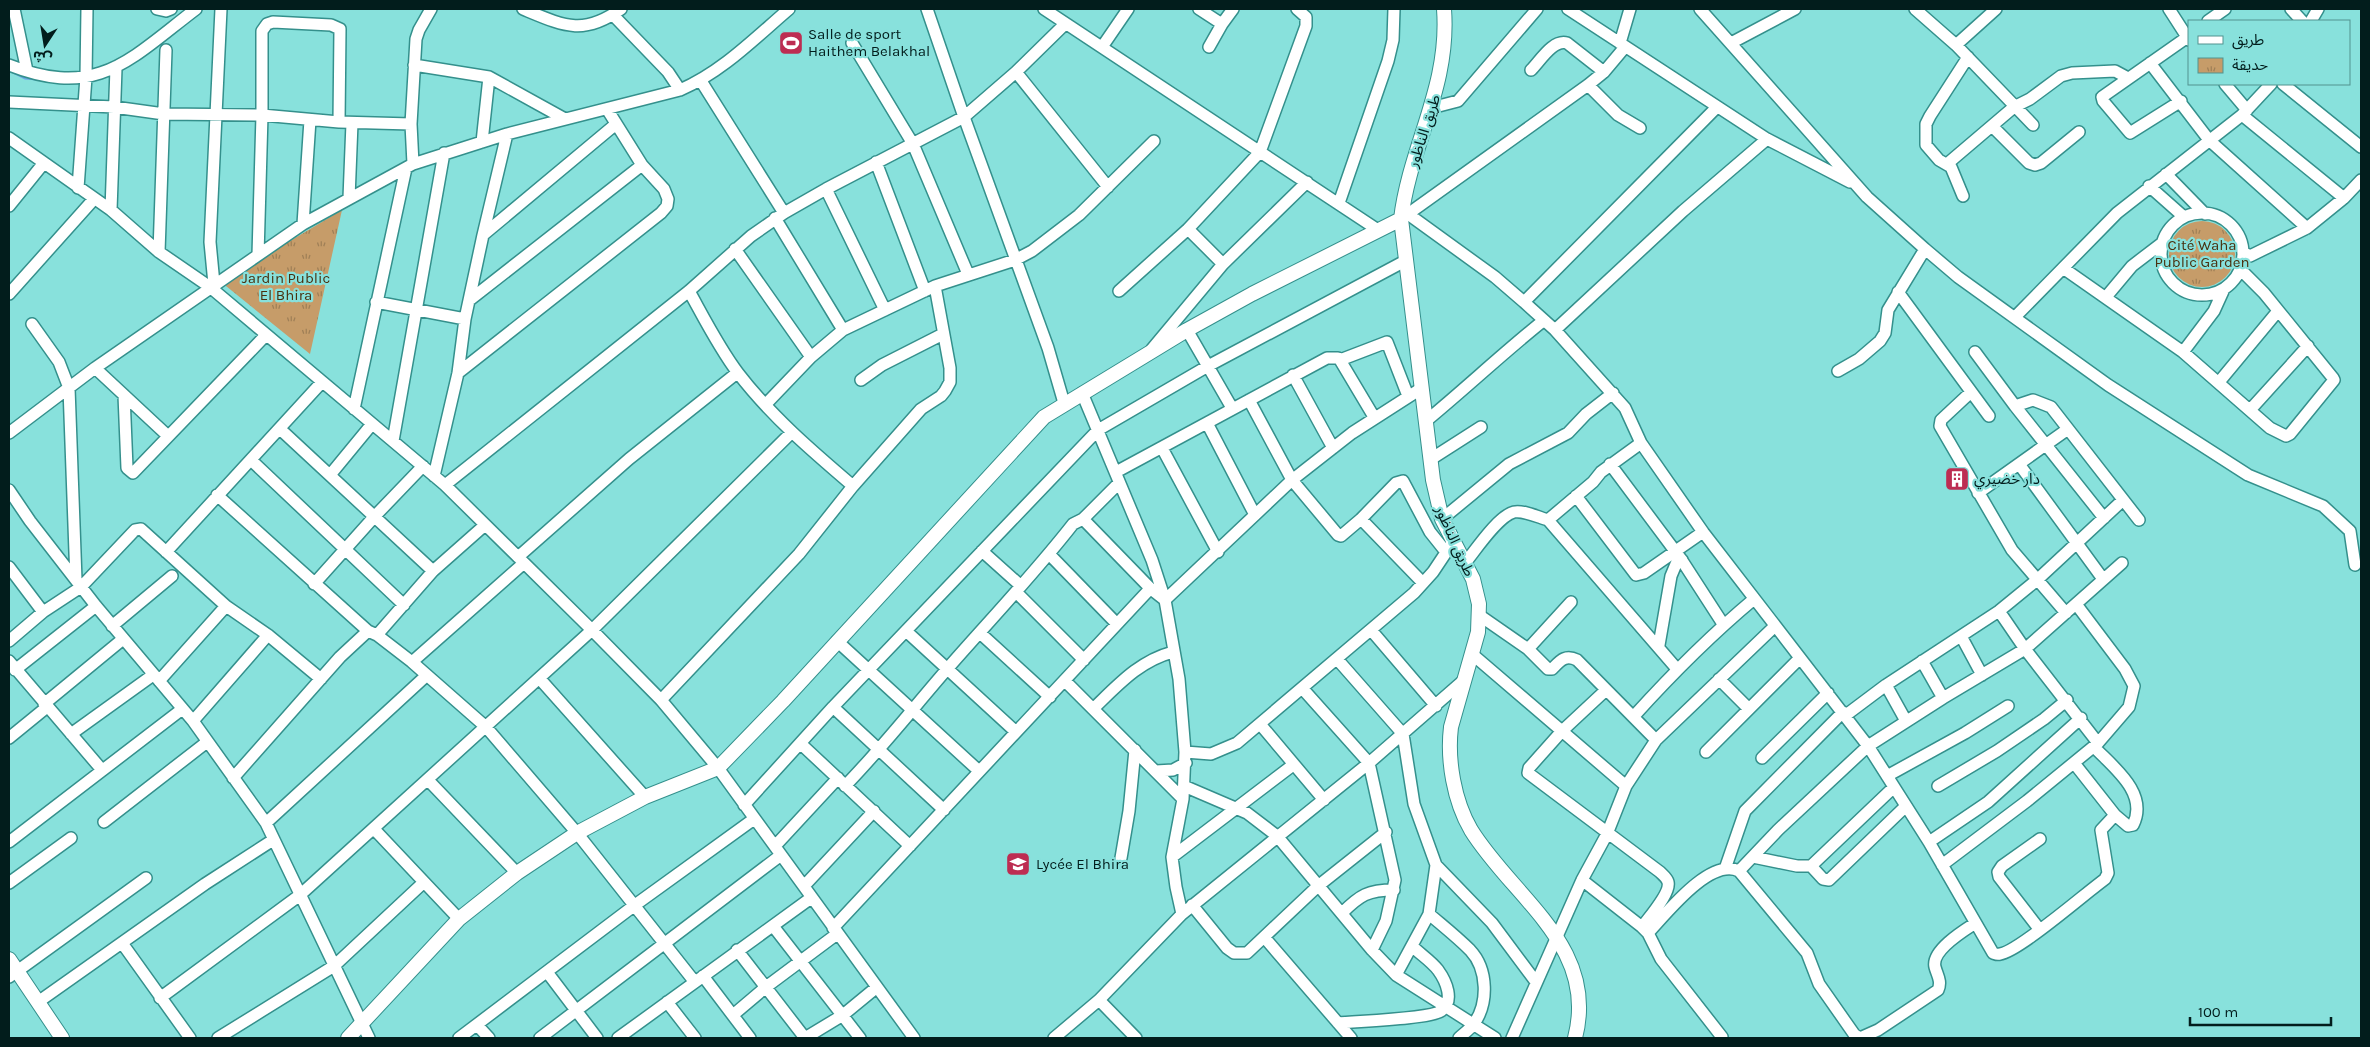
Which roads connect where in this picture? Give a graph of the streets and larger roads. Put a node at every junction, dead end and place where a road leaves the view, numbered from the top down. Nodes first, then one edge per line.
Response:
1 (14, 9) edge
2 (86, 9) edge
3 (156, 9) edge
4 (171, 9) edge
5 (196, 9) edge
6 (220, 9) edge
7 (431, 9) edge
8 (523, 9) edge
9 (789, 9) edge
10 (927, 9) edge
11 (1044, 9) edge
12 (1128, 9) edge
13 (1199, 9) edge
14 (1233, 9) edge
15 (1297, 9) edge
16 (1394, 9) edge
17 (1444, 9) edge
18 (1537, 9) edge
19 (1568, 9) edge
20 (1630, 9) edge
21 (1700, 9) edge
22 (1795, 9) edge
23 (1914, 9) edge
24 (1996, 9) edge
25 (2169, 9) edge
26 (2225, 9) edge
27 (2291, 9) edge
28 (2318, 9) edge
29 (617, 12) edge
30 (1309, 13) edge
31 (2209, 20) edge
32 (2301, 20) edge
33 (2312, 20) edge
34 (1065, 24) junction
35 (1222, 24) junction
36 (2188, 38) edge
37 (852, 43) dead end
38 (1731, 43) junction
39 (1956, 44) junction
40 (1623, 45) junction
41 (1102, 47) junction
42 (1209, 47) dead end
43 (166, 50) dead end
44 (1968, 57) junction
45 (2150, 63) junction
46 (9, 65) edge
47 (414, 65) junction
48 (116, 68) junction
49 (1531, 70) dead end
50 (27, 71) junction
51 (1016, 72) junction
52 (1604, 72) junction
53 (86, 77) junction
54 (489, 77) junction
55 (2128, 78) junction
56 (701, 81) junction
57 (1588, 85) junction
58 (2226, 85) edge
59 (2270, 85) edge
60 (2283, 85) edge
61 (680, 90) junction
62 (2181, 101) junction
63 (9, 102) edge
64 (84, 106) junction
65 (114, 107) junction
66 (1716, 107) junction
67 (2014, 107) junction
68 (1431, 108) junction
69 (607, 109) junction
70 (2244, 112) junction
71 (215, 113) junction
72 (164, 114) junction
73 (262, 115) junction
74 (964, 117) junction
75 (566, 119) junction
76 (310, 120) junction
77 (339, 122) junction
78 (352, 122) junction
79 (411, 124) junction
80 (616, 124) junction
81 (2033, 124) dead end
82 (1992, 126) junction
83 (1640, 128) dead end
84 (2078, 132) dead end
85 (507, 134) junction
86 (9, 138) edge
87 (1767, 139) junction
88 (2209, 140) junction
89 (1154, 141) dead end
90 (482, 142) junction
91 (913, 144) junction
92 (2361, 147) edge
93 (1260, 152) junction
94 (444, 154) junction
95 (1827, 154) junction
96 (876, 162) junction
97 (43, 164) junction
98 (1947, 164) junction
99 (642, 165) junction
100 (1818, 165) junction
101 (409, 166) junction
102 (2166, 174) junction
103 (2361, 180) edge
104 (1308, 182) junction
105 (1856, 185) junction
106 (2149, 186) junction
107 (1108, 187) junction
108 (78, 188) junction
109 (826, 189) junction
110 (1963, 196) dead end
111 (349, 198) junction
112 (2344, 198) junction
113 (94, 200) junction
114 (1339, 203) junction
115 (9, 206) edge
116 (111, 210) junction
117 (2205, 214) junction
118 (779, 216) junction
119 (1404, 217) junction
120 (2184, 218) junction
121 (303, 224) junction
122 (2307, 228) junction
123 (1188, 229) junction
124 (1378, 230) junction
125 (483, 235) junction
126 (2162, 242) junction
127 (735, 249) junction
128 (1924, 249) junction
129 (159, 252) junction
130 (2243, 252) junction
131 (258, 255) junction
132 (1016, 260) junction
133 (1405, 261) junction
134 (1223, 264) junction
135 (2241, 266) junction
136 (2063, 268) junction
137 (968, 274) junction
138 (13, 282) edge
139 (212, 286) junction
140 (930, 289) junction
141 (2224, 289) junction
142 (689, 291) junction
143 (1119, 291) dead end
144 (1898, 292) junction
145 (9, 294) edge
146 (2106, 297) junction
147 (471, 299) junction
148 (376, 302) junction
149 (1524, 302) junction
150 (885, 310) junction
151 (417, 311) junction
152 (2278, 311) junction
153 (2015, 317) junction
154 (465, 319) junction
155 (1543, 321) junction
156 (32, 324) dead end
157 (843, 330) junction
158 (1187, 330) junction
159 (1555, 330) junction
160 (943, 334) junction
161 (266, 336) junction
162 (2308, 346) junction
163 (1975, 352) dead end
164 (2184, 352) junction
165 (1148, 354) junction
166 (811, 357) junction
167 (1340, 360) junction
168 (1208, 366) junction
169 (95, 368) junction
170 (1838, 370) dead end
171 (458, 373) junction
172 (738, 373) junction
173 (1293, 375) junction
174 (861, 380) dead end
175 (322, 382) junction
176 (2218, 382) junction
177 (69, 388) junction
178 (1422, 388) junction
179 (1971, 392) junction
180 (1082, 393) junction
181 (124, 394) junction
182 (1612, 394) junction
183 (1408, 396) junction
184 (1249, 400) junction
185 (766, 404) junction
186 (1064, 404) junction
187 (2014, 406) junction
188 (1232, 408) junction
189 (354, 409) junction
190 (2250, 410) junction
191 (1989, 416) dead end
192 (1374, 418) junction
193 (1426, 421) junction
194 (1207, 423) junction
195 (372, 424) junction
196 (1481, 427) dead end
197 (280, 429) junction
198 (2068, 429) junction
199 (1098, 430) junction
200 (9, 432) edge
201 (791, 433) junction
202 (168, 436) junction
203 (393, 441) junction
204 (1641, 443) junction
205 (2046, 446) junction
206 (1162, 448) junction
207 (1333, 448) junction
208 (1431, 459) junction
209 (251, 460) junction
210 (1610, 464) junction
211 (2019, 464) junction
212 (423, 466) junction
213 (330, 475) junction
214 (434, 476) junction
215 (1117, 478) junction
216 (1292, 480) junction
217 (445, 485) junction
218 (853, 486) junction
219 (9, 490) edge
220 (1978, 493) junction
221 (217, 495) junction
222 (1576, 496) junction
223 (2123, 500) junction
224 (1255, 515) junction
225 (374, 516) junction
226 (2104, 518) junction
227 (1082, 519) junction
228 (1361, 519) junction
229 (1442, 519) junction
230 (1548, 520) junction
231 (2139, 520) dead end
232 (485, 525) junction
233 (1703, 532) junction
234 (2078, 543) junction
235 (1449, 547) junction
236 (345, 549) junction
237 (982, 551) junction
238 (166, 552) junction
239 (1218, 552) junction
240 (1049, 554) junction
241 (1679, 556) junction
242 (521, 560) junction
243 (1465, 563) junction
244 (2122, 563) dead end
245 (2355, 565) dead end
246 (433, 572) junction
247 (11, 574) edge
248 (172, 576) dead end
249 (2103, 579) junction
250 (2037, 580) junction
251 (79, 583) junction
252 (1423, 583) junction
253 (314, 584) junction
254 (1151, 589) junction
255 (1019, 590) junction
256 (1754, 599) junction
257 (1165, 600) junction
258 (1571, 602) dead end
259 (2076, 604) junction
260 (404, 605) junction
261 (96, 606) junction
262 (226, 606) junction
263 (1999, 611) junction
264 (43, 612) junction
265 (2066, 614) junction
266 (1478, 615) junction
267 (1117, 624) junction
268 (1723, 624) junction
269 (112, 626) junction
270 (1775, 626) junction
271 (592, 630) junction
272 (1371, 630) junction
273 (906, 631) junction
274 (373, 633) junction
275 (980, 634) junction
276 (268, 635) junction
277 (1961, 636) junction
278 (123, 639) junction
279 (9, 641) edge
280 (837, 642) junction
281 (1659, 645) junction
282 (1528, 649) junction
283 (2025, 650) junction
284 (1173, 652) junction
285 (1472, 654) junction
286 (1800, 658) junction
287 (1337, 659) junction
288 (1084, 660) junction
289 (1922, 661) junction
290 (412, 662) junction
291 (12, 665) edge
292 (948, 669) junction
293 (1677, 669) junction
294 (867, 671) junction
295 (427, 675) junction
296 (1982, 675) junction
297 (156, 678) junction
298 (320, 678) junction
299 (539, 678) junction
300 (1719, 679) junction
301 (1065, 681) junction
302 (1463, 682) junction
303 (1886, 686) junction
304 (1302, 688) junction
305 (1606, 690) junction
306 (1828, 694) junction
307 (1050, 697) junction
308 (1942, 698) junction
309 (661, 700) junction
310 (2067, 700) junction
311 (46, 706) junction
312 (1436, 706) junction
313 (2008, 706) dead end
314 (833, 707) junction
315 (1749, 708) junction
316 (1093, 709) junction
317 (181, 710) junction
318 (914, 710) junction
319 (1844, 714) junction
320 (1634, 716) junction
321 (2081, 718) junction
322 (193, 721) junction
323 (1906, 721) junction
324 (1260, 724) junction
325 (486, 727) junction
326 (1562, 731) junction
327 (1016, 732) junction
328 (71, 734) junction
329 (1403, 734) junction
330 (9, 738) edge
331 (1656, 740) junction
332 (207, 742) junction
333 (801, 744) junction
334 (2096, 745) junction
335 (1868, 746) junction
336 (880, 749) junction
337 (1135, 750) junction
338 (1706, 752) dead end
339 (1185, 758) junction
340 (1762, 758) dead end
341 (1369, 763) junction
342 (2074, 763) junction
343 (1293, 765) junction
344 (718, 768) junction
345 (102, 770) junction
346 (979, 771) junction
347 (1156, 771) junction
348 (1886, 776) junction
349 (233, 778) junction
350 (428, 780) junction
351 (842, 782) junction
352 (1184, 786) junction
353 (1626, 786) junction
354 (1938, 786) dead end
355 (1894, 787) junction
356 (645, 797) junction
357 (1183, 799) junction
358 (1324, 800) junction
359 (744, 805) junction
360 (1906, 806) junction
361 (1236, 809) junction
362 (944, 810) junction
363 (874, 811) junction
364 (2115, 815) junction
365 (754, 819) junction
366 (104, 822) dead end
367 (266, 823) junction
368 (374, 829) junction
369 (1386, 832) junction
370 (577, 833) junction
371 (1607, 834) junction
372 (1277, 836) junction
373 (72, 838) dead end
374 (2040, 839) dead end
375 (273, 840) junction
376 (9, 842) edge
377 (1929, 842) junction
378 (910, 846) junction
379 (778, 851) junction
380 (1172, 857) junction
381 (1753, 857) junction
382 (1121, 858) dead end
383 (1436, 865) junction
384 (1942, 865) junction
385 (1810, 866) junction
386 (1725, 869) junction
387 (1739, 870) junction
388 (517, 873) junction
389 (146, 878) dead end
390 (1582, 880) junction
391 (423, 883) junction
392 (9, 884) edge
393 (804, 886) junction
394 (1318, 886) junction
395 (1394, 890) junction
396 (300, 895) junction
397 (811, 898) junction
398 (635, 905) junction
399 (1192, 905) junction
400 (1342, 913) junction
401 (1182, 914) junction
402 (1429, 914) junction
403 (459, 919) junction
404 (1974, 924) junction
405 (773, 926) junction
406 (1645, 930) junction
407 (2040, 930) junction
408 (835, 931) junction
409 (1557, 935) junction
410 (1264, 937) junction
411 (665, 942) junction
412 (122, 943) junction
413 (1412, 946) junction
414 (737, 950) junction
415 (1372, 950) junction
416 (9, 959) edge
417 (800, 960) junction
418 (334, 966) junction
419 (547, 972) junction
420 (13, 975) edge
421 (1396, 975) junction
422 (699, 978) junction
423 (1536, 982) junction
424 (766, 987) junction
425 (877, 987) junction
426 (160, 998) junction
427 (1099, 1000) junction
428 (38, 1002) junction
429 (667, 1002) junction
430 (1446, 1006) junction
431 (577, 1011) junction
432 (733, 1015) junction
433 (842, 1015) junction
434 (362, 1022) junction
435 (1338, 1022) junction
436 (1473, 1024) junction
437 (477, 1025) junction
438 (1722, 1037) edge
439 (62, 1038) edge
440 (190, 1038) edge
441 (218, 1038) edge
442 (348, 1038) edge
443 (370, 1038) edge
444 (459, 1038) edge
445 (489, 1038) edge
446 (540, 1038) edge
447 (597, 1038) edge
448 (618, 1038) edge
449 (695, 1038) edge
450 (750, 1038) edge
451 (805, 1038) edge
452 (860, 1038) edge
453 (914, 1038) edge
454 (1054, 1038) edge
455 (1136, 1038) edge
456 (1351, 1038) edge
457 (1459, 1038) edge
458 (1494, 1038) edge
459 (1512, 1038) edge
460 (1575, 1038) edge

1 - 50 street
2 - 53 street
3 - 4 street
5 - 48 street
6 - 71 street
7 - 47 street
8 - 29 street
9 - 56 street
10 - 74 street
11 - 34 street
12 - 41 street
13 - 35 street
14 - 35 street
15 - 30 street
16 - 114 street
17 - 68 street, طريق الناظور
18 - 68 street
19 - 40 street
20 - 40 street
21 - 38 street
22 - 38 street
23 - 39 street
24 - 39 street
25 - 36 street
26 - 31 street
27 - 32 street
28 - 33 street
29 - 61 street
30 - 93 street
34 - 41 street
34 - 51 street
35 - 42 street
36 - 45 street
37 - 91 street
38 - 95 street
39 - 44 street
40 - 52 street
40 - 66 street
41 - 93 street
43 - 72 street
44 - 67 street
44 - 98 street
45 - 55 street
45 - 62 street
46 - 50 street
47 - 54 street
47 - 79 street
48 - 53 street
48 - 65 street
49 - 52 street
50 - 53 street
51 - 74 street
51 - 107 street
52 - 57 street
53 - 64 street
54 - 75 street
54 - 90 street
55 - 62 street
55 - 67 street
56 - 61 street
56 - 118 street
57 - 83 street
57 - 119 street
58 - 70 street
59 - 70 street
60 - 92 street
61 - 69 street
62 - 88 street
63 - 64 street
64 - 65 street
64 - 108 street
65 - 72 street
65 - 116 street
66 - 87 street
66 - 149 street
67 - 81 street
67 - 82 street
68 - 119 street, طريق الناظور
69 - 75 street
69 - 80 street
70 - 88 street
70 - 112 street
71 - 72 street
71 - 73 street
71 - 139 street
72 - 129 street
73 - 76 street
73 - 77 street
73 - 131 street
74 - 91 street
74 - 132 street
75 - 85 street
76 - 77 street
76 - 121 street
77 - 78 street
78 - 79 street
78 - 111 street
79 - 101 street
80 - 99 street
80 - 125 street
82 - 84 street
82 - 98 street
85 - 90 street
85 - 125 street
86 - 97 street
87 - 100 street
87 - 159 street
88 - 102 street
88 - 122 street
89 - 107 street
90 - 94 street
91 - 96 street
91 - 137 street
93 - 104 street
93 - 123 street
94 - 101 street
94 - 151 street
95 - 100 street
95 - 105 street
96 - 109 street
96 - 140 street
97 - 108 street
97 - 115 street
98 - 110 street
99 - 147 street
99 - 171 street
100 - 105 street
101 - 111 street
101 - 148 street
102 - 106 street
102 - 117 street
103 - 112 street
104 - 114 street
104 - 134 street
105 - 128 street
106 - 120 street
106 - 136 street
107 - 132 street
108 - 113 street
109 - 118 street
109 - 150 street
111 - 121 street
112 - 122 street
113 - 116 street
113 - 138 street
114 - 124 street
116 - 129 street
117 - 120 street
117 - 130 street
118 - 127 street
118 - 157 street
119 - 124 street
119 - 133 street, طريق الناظور
119 - 149 street
120 - 126 street
121 - 131 street
122 - 130 street
123 - 134 street
123 - 143 street
124 - 158 street
125 - 147 street
126 - 141 street
126 - 146 street
127 - 142 street
127 - 166 street
128 - 144 street
128 - 153 street
129 - 139 street
130 - 135 street
131 - 139 street
132 - 137 street
132 - 186 street
133 - 168 street
133 - 178 street, طريق الناظور
134 - 165 street
135 - 141 street
135 - 152 street
136 - 146 street
136 - 153 street
137 - 140 street
138 - 145 street
139 - 161 street
139 - 169 street
140 - 150 street
140 - 160 street
141 - 164 street
142 - 172 street
142 - 217 street
144 - 170 street
144 - 179 street
146 - 164 street
147 - 154 street
148 - 151 street
148 - 189 street
149 - 155 street
150 - 157 street
151 - 154 street
151 - 203 street
152 - 162 street
152 - 176 street
153 - 245 street
154 - 171 street
155 - 159 street
155 - 193 street
156 - 177 street
157 - 166 street
158 - 165 street
158 - 168 street
159 - 182 street
160 - 174 street
160 - 218 street
161 - 175 street
161 - 202 street
162 - 190 street
162 - 190 street
163 - 187 street
164 - 176 street
165 - 180 street
166 - 185 street
167 - 173 street
167 - 183 street
167 - 192 street
168 - 188 street
168 - 199 street
169 - 177 street
169 - 181 street
171 - 214 street
172 - 185 street
172 - 242 street
173 - 184 street
173 - 207 street
175 - 189 street
175 - 197 street
176 - 190 street
177 - 200 street
177 - 251 street
178 - 183 street
178 - 193 street, طريق الناظور
179 - 191 street
179 - 220 street
180 - 186 street
180 - 199 street
181 - 202 street
181 - 202 street
182 - 204 street
182 - 229 street
183 - 192 street
184 - 188 street
184 - 216 street
185 - 201 street
186 - 280 street
187 - 198 street
187 - 205 street
188 - 194 street
189 - 195 street
192 - 207 street
193 - 208 street, طريق الناظور
194 - 206 street
194 - 224 street
195 - 203 street
195 - 213 street
196 - 208 street
197 - 209 street
197 - 213 street
198 - 205 street
198 - 223 street
199 - 215 street
199 - 237 street
201 - 218 street
201 - 271 street
203 - 212 street
204 - 210 street
204 - 233 street
205 - 211 street
205 - 226 street
206 - 215 street
206 - 239 street
207 - 216 street
208 - 229 street, طريق الناظور
209 - 221 street
209 - 236 street
210 - 222 street
210 - 241 street
211 - 220 street
211 - 234 street
212 - 214 street
212 - 225 street
213 - 225 street
214 - 217 street
215 - 227 street
215 - 257 street
216 - 224 street
216 - 228 street
217 - 232 street
218 - 309 street
219 - 251 street
220 - 250 street
221 - 238 street
221 - 253 street
222 - 230 street
222 - 241 street
223 - 226 street
223 - 231 street
224 - 239 street
225 - 236 street
225 - 246 street
226 - 234 street
227 - 240 street
227 - 254 street
228 - 235 street
228 - 252 street
229 - 235 street, طريق الناظور
230 - 243 street
230 - 281 street
232 - 242 street
232 - 246 street
233 - 241 street
233 - 256 street
234 - 249 street
234 - 250 street
235 - 243 street, طريق الناظور
235 - 252 street
236 - 253 street
236 - 260 street
237 - 255 street
237 - 273 street
238 - 251 street
238 - 262 street
239 - 257 street
240 - 255 street
240 - 267 street
241 - 268 street
241 - 281 street
242 - 271 street
242 - 290 street
243 - 266 street, طريق الناظور
244 - 249 street
246 - 260 street
247 - 264 street
248 - 269 street
249 - 259 street
250 - 263 street
250 - 265 street
251 - 261 street
251 - 264 street
252 - 272 street
253 - 274 street
254 - 257 street
254 - 267 street
255 - 275 street
255 - 288 street
256 - 268 street
256 - 270 street
257 - 284 street
258 - 282 street
259 - 265 street
259 - 334 street
260 - 274 street
261 - 269 street
261 - 291 street
262 - 276 street
262 - 297 street
263 - 277 street
263 - 283 street
264 - 279 street
265 - 283 street
266 - 282 street
266 - 285 street, طريق الناظور
267 - 288 street
268 - 293 street
269 - 278 street
270 - 286 street
270 - 300 street
271 - 299 street
271 - 309 street
272 - 287 street
272 - 312 street
273 - 292 street
273 - 294 street
274 - 290 street
274 - 298 street
275 - 292 street
275 - 307 street
276 - 298 street
276 - 322 street
277 - 289 street
277 - 296 street
278 - 297 street
278 - 311 street
280 - 294 street
280 - 344 street
281 - 293 street
282 - 305 street
283 - 296 street
283 - 310 street
284 - 316 street
284 - 339 street
285 - 302 street, طريق الناظور
285 - 326 street
286 - 306 street
286 - 315 street
287 - 304 street
287 - 329 street
288 - 301 street
289 - 303 street
289 - 308 street
290 - 295 street
291 - 311 street
292 - 318 street
292 - 327 street
293 - 320 street
294 - 314 street
294 - 318 street
295 - 325 street
295 - 367 street
296 - 308 street
297 - 317 street
297 - 328 street
298 - 349 street
299 - 325 street
299 - 356 street
300 - 315 street
300 - 331 street
301 - 307 street
301 - 316 street
302 - 312 street
302 - 409 street, طريق الناظور
303 - 319 street
303 - 323 street
304 - 324 street
304 - 341 street
305 - 320 street
305 - 326 street
306 - 319 street
306 - 340 street
307 - 327 street
308 - 323 street
309 - 344 street
310 - 321 street
310 - 354 street
311 - 328 street
311 - 330 street
312 - 329 street
313 - 348 street
314 - 333 street
314 - 336 street
315 - 338 street
316 - 337 street
317 - 322 street
317 - 345 street
318 - 336 street
318 - 346 street
319 - 335 street
319 - 386 street
320 - 331 street
321 - 334 street
321 - 377 street
322 - 332 street
323 - 335 street
324 - 339 street
324 - 343 street
325 - 350 street
325 - 370 street
326 - 353 street
326 - 371 street
327 - 346 street
328 - 345 street
329 - 341 street
329 - 383 street
331 - 353 street
332 - 349 street
332 - 366 street
333 - 351 street
333 - 359 street
334 - 342 street
334 - 364 street
335 - 348 street
335 - 381 street
336 - 351 street
336 - 362 street
337 - 347 street
337 - 382 street
339 - 347 street
339 - 352 street
341 - 358 street
341 - 369 street
342 - 364 street
342 - 384 street
343 - 358 street
343 - 361 street
344 - 356 street
344 - 359 street
345 - 376 street
346 - 362 street
347 - 357 street
348 - 355 street
349 - 367 street
350 - 368 street
350 - 388 street
351 - 363 street
351 - 379 street
352 - 357 street
352 - 361 street
353 - 371 street
355 - 360 street
355 - 385 street
356 - 370 street
357 - 380 street
358 - 372 street
359 - 365 street
360 - 377 street
360 - 385 street
361 - 372 street
361 - 380 street
362 - 378 street
363 - 378 street
363 - 393 street
364 - 407 street
365 - 379 street
365 - 398 street
367 - 375 street
368 - 391 street
368 - 396 street
369 - 394 street
369 - 395 street
370 - 388 street
370 - 398 street
371 - 390 street
371 - 406 street
372 - 394 street
372 - 399 street
373 - 392 street
374 - 407 street
375 - 396 street
375 - 412 street
377 - 384 street
378 - 408 street
379 - 393 street
379 - 411 street
380 - 401 street
381 - 385 street
381 - 387 street
383 - 402 street
383 - 423 street
384 - 404 street
386 - 387 street
386 - 406 street
387 - 404 street
388 - 403 street
389 - 420 street
390 - 406 street
390 - 409 street
391 - 403 street
391 - 418 street
393 - 397 street
394 - 400 street
394 - 410 street
395 - 400 street
395 - 415 street
396 - 418 street
396 - 426 street
397 - 405 street
397 - 408 street
398 - 411 street
398 - 419 street
399 - 401 street
399 - 410 street
400 - 415 street
401 - 427 street
402 - 413 street
402 - 436 street
403 - 434 street
404 - 407 street
405 - 414 street
405 - 417 street
406 - 438 street
408 - 417 street
408 - 425 street
409 - 423 street
409 - 460 street, طريق الناظور
410 - 435 street
411 - 422 street
411 - 431 street
412 - 426 street
412 - 428 street
413 - 421 street
413 - 430 street
414 - 422 street
414 - 424 street
415 - 421 street
416 - 420 street
417 - 424 street
417 - 433 street
418 - 434 street
418 - 441 street
419 - 431 street
419 - 437 street
420 - 428 street
421 - 430 street
422 - 429 street
422 - 432 street
423 - 459 street
424 - 432 street
424 - 451 street
425 - 433 street
425 - 453 street
426 - 440 street
427 - 454 street
427 - 455 street
428 - 439 street
429 - 448 street
429 - 449 street
430 - 435 street
430 - 436 street
431 - 446 street
431 - 447 street
432 - 450 street
433 - 451 street
433 - 452 street
434 - 442 street
434 - 443 street
435 - 456 street
436 - 457 street
436 - 458 street
437 - 444 street
437 - 445 street

